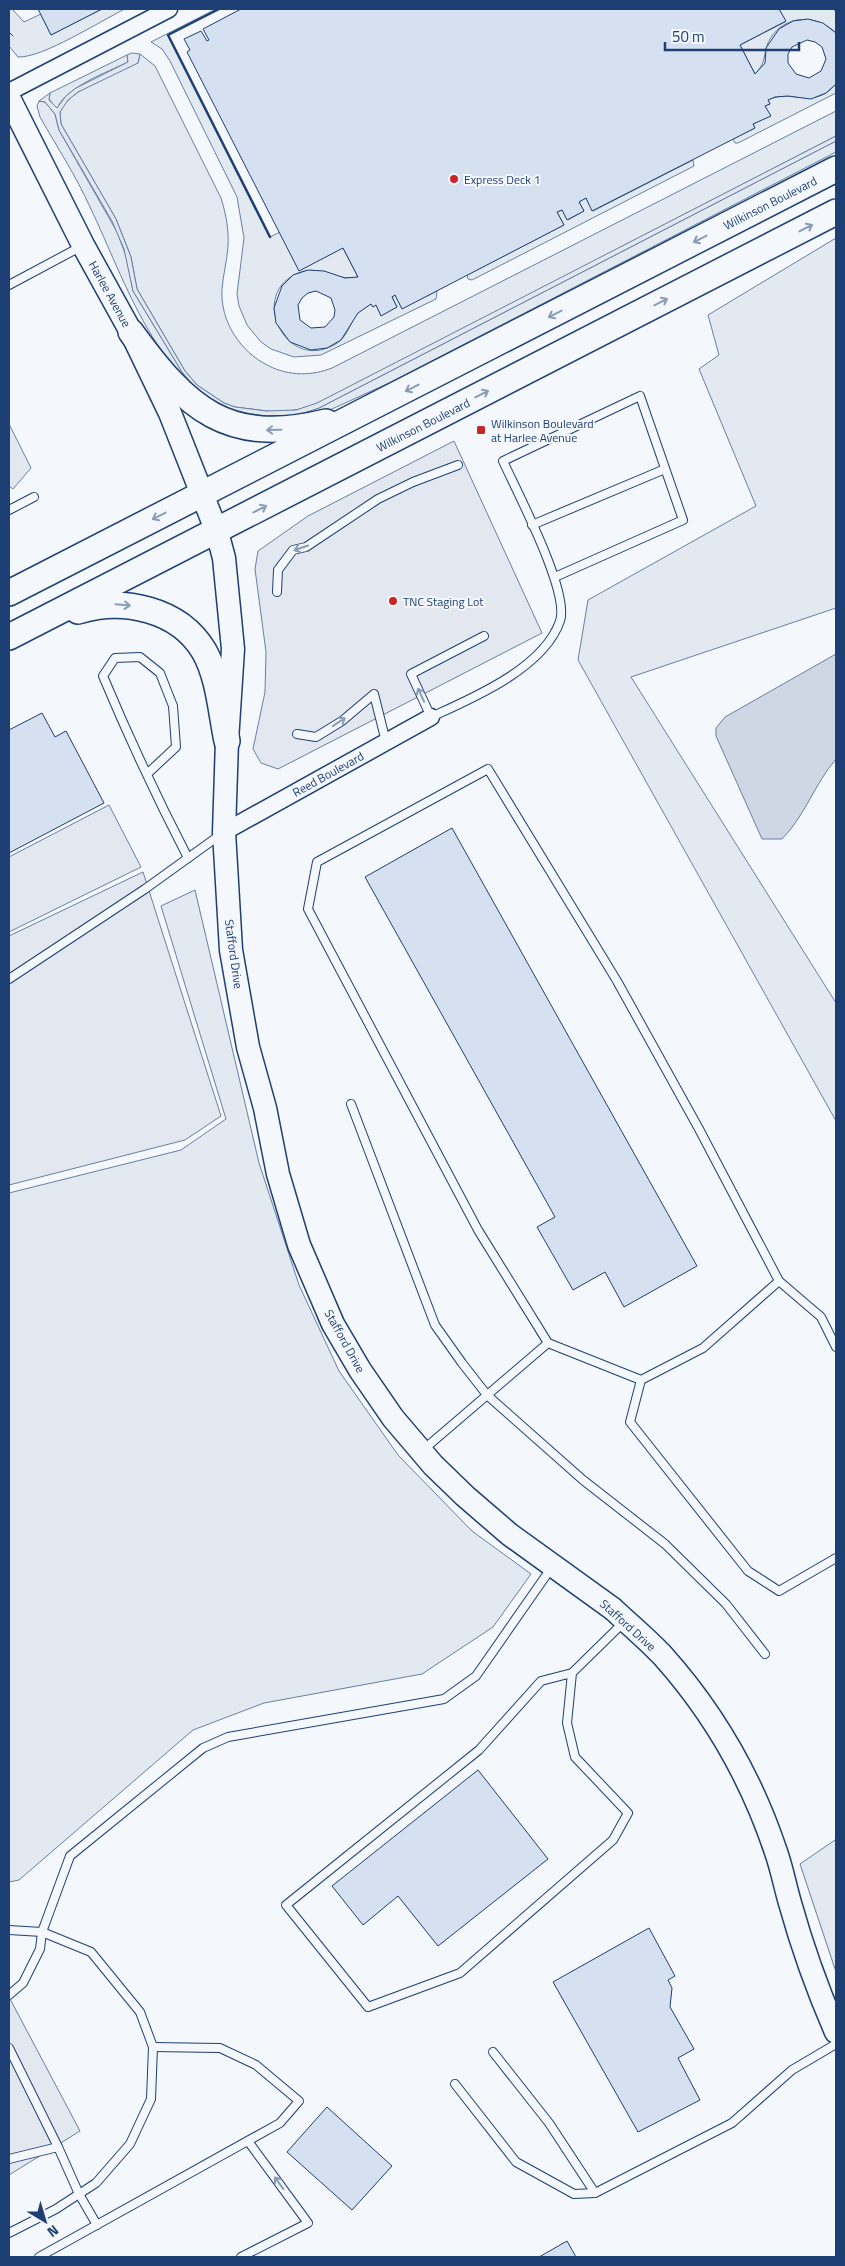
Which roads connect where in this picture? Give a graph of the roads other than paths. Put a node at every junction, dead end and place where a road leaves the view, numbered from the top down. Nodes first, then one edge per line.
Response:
1 (169, 9) edge
2 (9, 92) edge
3 (9, 98) edge
4 (836, 169) edge
5 (812, 181) junction
6 (833, 214) edge
7 (83, 245) junction
8 (9, 285) edge
9 (131, 332) junction
10 (372, 408) junction
11 (458, 465) dead end
12 (665, 469) junction
13 (203, 494) junction
14 (34, 496) dead end
15 (9, 510) edge
16 (532, 524) junction
17 (217, 532) junction
18 (555, 577) junction
19 (277, 592) dead end
20 (9, 593) edge
21 (17, 633) edge
22 (484, 636) dead end
23 (431, 717) junction
24 (297, 734) dead end
25 (227, 741) junction
26 (386, 742) junction
27 (147, 774) junction
28 (224, 832) junction
29 (188, 858) junction
30 (9, 979) edge
31 (351, 1104) dead end
32 (779, 1282) junction
33 (548, 1343) junction
34 (836, 1347) edge
35 (641, 1380) junction
36 (487, 1395) junction
37 (422, 1451) junction
38 (836, 1558) edge
39 (553, 1565) junction
40 (625, 1620) junction
41 (765, 1654) dead end
42 (572, 1673) junction
43 (9, 1930) edge
44 (42, 1932) junction
45 (9, 1995) edge
46 (836, 2032) edge
47 (836, 2044) edge
48 (153, 2047) junction
49 (9, 2048) edge
50 (493, 2052) dead end
51 (455, 2084) dead end
52 (248, 2141) junction
53 (58, 2147) junction
54 (9, 2159) edge
55 (595, 2193) junction
56 (78, 2194) junction
57 (97, 2225) junction
58 (9, 2233) edge
59 (39, 2257) edge
60 (241, 2257) edge

1 - 2 street
3 - 7 street, Harlee Avenue
4 - 5 main road, Wilkinson Boulevard
5 - 6 main road
5 -> 10 main road, Wilkinson Boulevard
17 -> 6 main road, Wilkinson Boulevard
7 - 8 lane
7 - 9 street, Harlee Avenue
10 -> 9 main road
9 - 13 street, Harlee Avenue
10 - 13 main road, Wilkinson Boulevard
11 -> 19 lane
12 - 16 lane
12 - 16 lane
12 - 18 lane
13 - 17 street, Stafford Drive
13 -> 20 main road, Wilkinson Boulevard
14 - 15 lane
16 - 18 lane
17 - 21 main road, Wilkinson Boulevard
17 - 25 street, Stafford Drive
18 - 23 lane
21 -> 25 main road
23 -> 22 lane
23 - 26 street, Reed Boulevard
24 -> 26 lane
25 - 28 street, Stafford Drive
26 - 28 street, Reed Boulevard
27 - 27 lane
27 - 29 lane
28 - 29 lane
28 - 37 street, Stafford Drive
29 - 30 lane
31 - 36 lane
32 - 33 lane
32 - 34 lane
32 - 35 lane
33 - 35 lane
33 - 36 lane
35 - 38 lane
36 - 37 lane
36 - 41 lane
37 - 39 street, Stafford Drive
39 - 40 street, Stafford Drive
39 - 44 lane
40 - 42 lane
40 - 46 street, Stafford Drive
42 - 42 lane
43 - 44 lane
44 - 45 lane
44 - 48 lane
47 - 55 lane
48 - 52 lane
48 - 56 lane
49 - 53 lane
50 - 55 lane
51 - 55 lane
52 - 57 lane
60 -> 52 lane
53 - 54 lane
53 - 56 lane
56 - 57 lane
56 - 58 lane
57 - 59 lane

